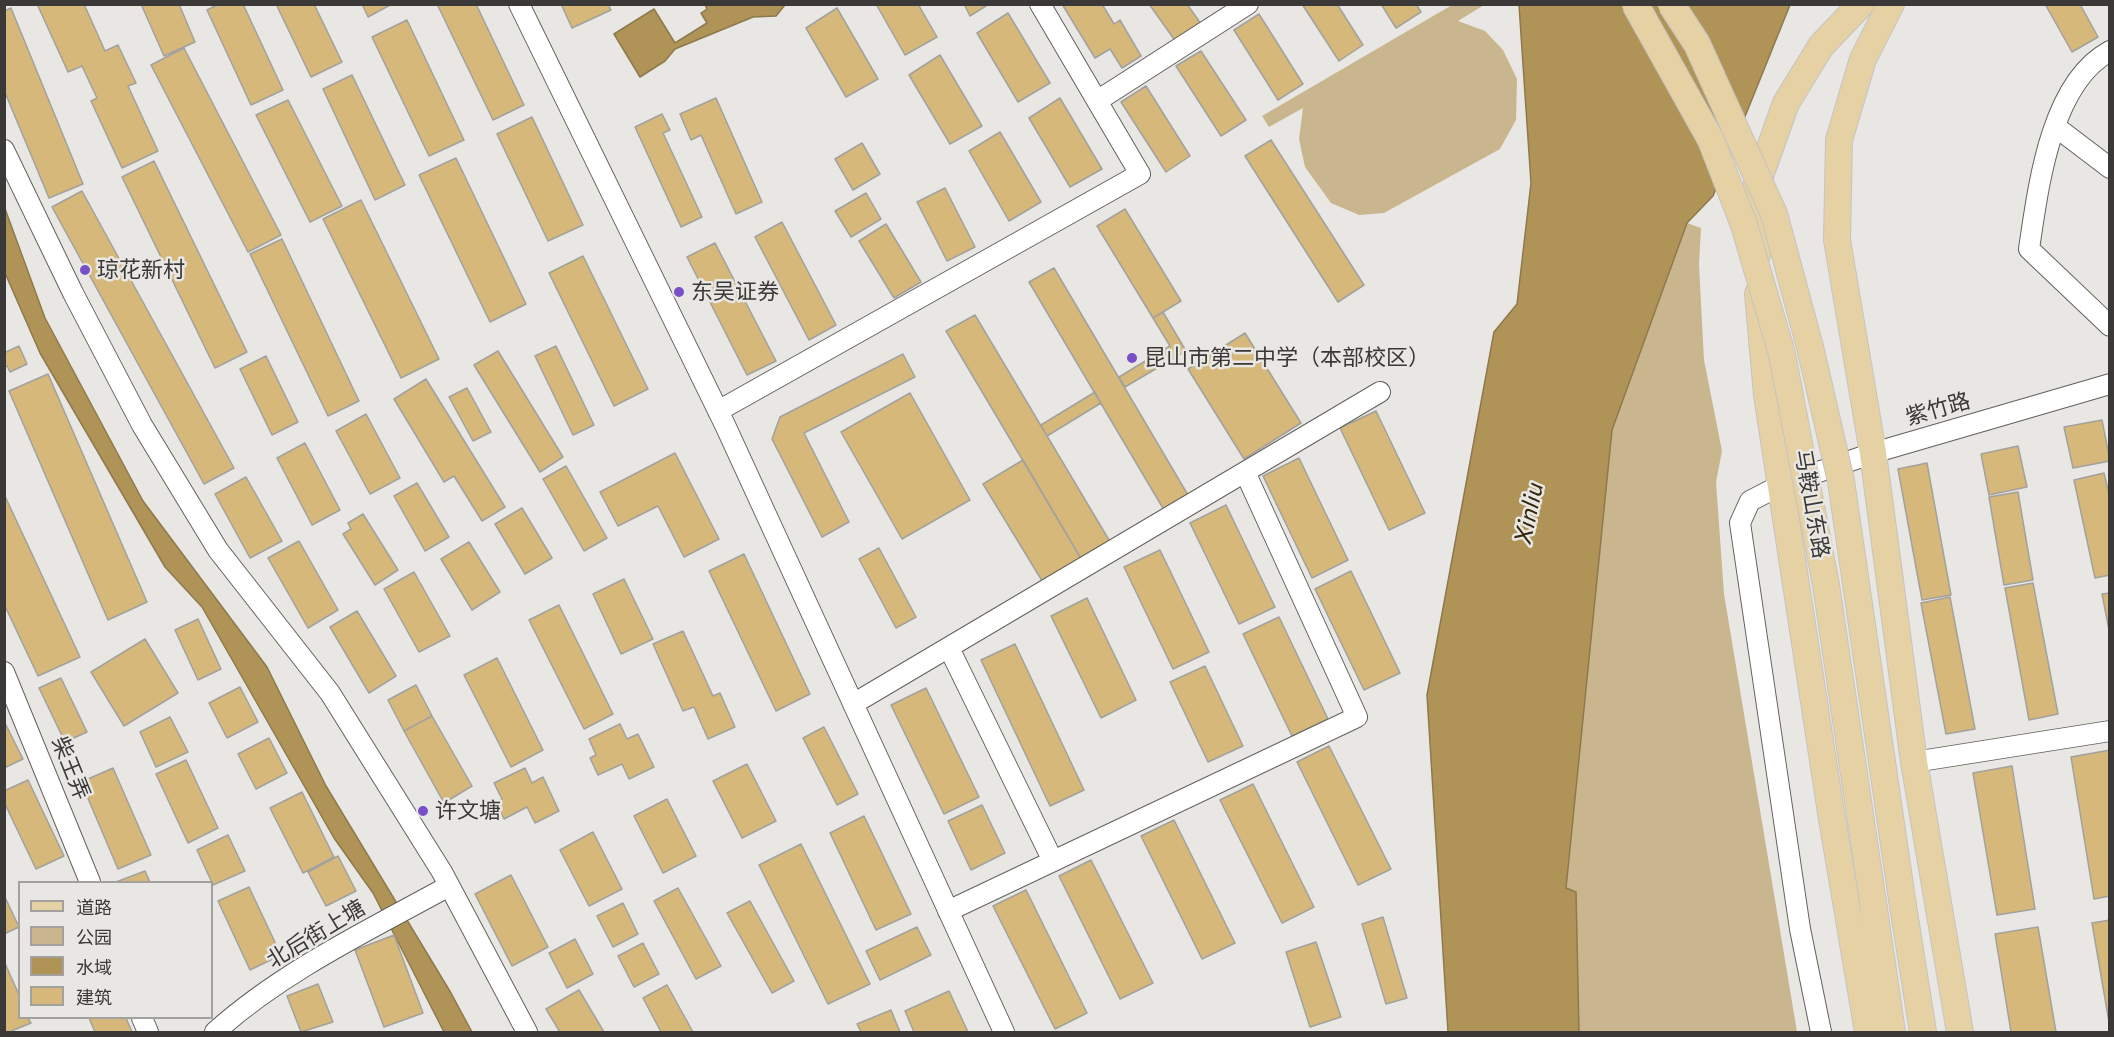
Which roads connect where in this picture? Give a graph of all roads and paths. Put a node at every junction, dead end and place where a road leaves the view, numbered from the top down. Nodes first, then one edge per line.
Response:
1 (519, 4) edge
2 (1040, 4) edge
3 (1248, 4) edge
4 (1635, 4) edge
5 (1671, 4) edge
6 (1861, 4) edge
7 (1891, 4) edge
8 (2109, 51) edge
9 (1096, 100) junction
10 (2056, 127) junction
11 (4, 150) edge
12 (2109, 168) edge
13 (2109, 320) edge
14 (2109, 384) edge
15 (1380, 392) dead end
16 (718, 411) junction
17 (1873, 453) junction
18 (1245, 472) junction
19 (1781, 484) junction
20 (949, 648) junction
21 (4, 672) edge
22 (854, 704) junction
23 (2109, 731) edge
24 (1914, 762) junction
25 (1053, 861) junction
26 (90, 881) edge
27 (449, 886) junction
28 (948, 911) junction
29 (215, 1032) edge
30 (527, 1032) edge
31 (1004, 1032) edge
32 (1821, 1032) edge
33 (1868, 1032) edge
34 (1892, 1032) edge
35 (1923, 1032) edge
36 (1960, 1032) edge

1 - 16 street
2 - 9 street
3 - 9 street
4 - 34 main road, 马鞍山东路, bridge
5 - 35 main road, 马鞍山东路, bridge
6 - 19 main road
7 - 17 main road
8 - 10 street
9 - 16 street
10 - 12 street
10 - 13 street
11 - 27 street
14 - 17 street, 紫竹路
15 - 18 street
16 - 22 street
17 - 19 street, 紫竹路
17 - 24 main road
18 - 20 street
18 - 25 street
19 - 32 street, 紫竹路
19 - 33 main road
20 - 22 street
20 - 25 street
21 - 26 street, 柴王弄
22 - 28 street
23 - 24 street
24 - 36 main road
25 - 28 street
27 - 29 street, 北后街上塘
27 - 30 street
28 - 31 street

